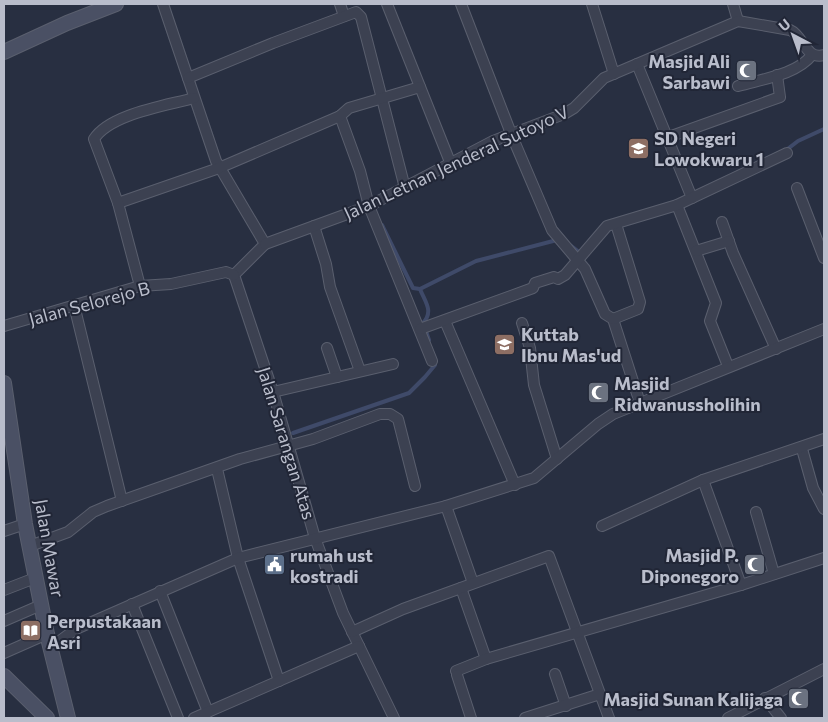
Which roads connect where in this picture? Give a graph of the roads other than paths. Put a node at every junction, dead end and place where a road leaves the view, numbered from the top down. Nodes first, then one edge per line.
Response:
1 (116, 4) edge
2 (163, 4) edge
3 (340, 4) edge
4 (386, 4) edge
5 (461, 4) edge
6 (592, 4) edge
7 (733, 4) edge
8 (102, 6) edge
9 (344, 16) junction
10 (738, 21) junction
11 (4, 52) edge
12 (812, 54) junction
13 (824, 55) edge
14 (637, 64) junction
15 (614, 74) junction
16 (777, 75) junction
17 (188, 78) junction
18 (738, 86) dead end
19 (420, 87) junction
20 (194, 98) junction
21 (381, 99) junction
22 (340, 116) junction
23 (512, 136) junction
24 (666, 138) junction
25 (787, 153) dead end
26 (450, 162) junction
27 (219, 168) junction
28 (405, 188) junction
29 (797, 188) dead end
30 (690, 195) junction
31 (118, 203) junction
32 (677, 204) junction
33 (369, 206) junction
34 (722, 222) dead end
35 (616, 224) junction
36 (314, 226) junction
37 (729, 241) junction
38 (265, 244) junction
39 (696, 251) junction
40 (824, 258) edge
41 (577, 260) junction
42 (234, 275) junction
43 (140, 286) junction
44 (74, 305) junction
45 (613, 318) junction
46 (445, 320) junction
47 (522, 323) dead end
48 (4, 326) edge
49 (423, 328) junction
50 (824, 329) edge
51 (327, 348) dead end
52 (776, 349) junction
53 (432, 361) dead end
54 (393, 364) dead end
55 (728, 366) junction
56 (360, 371) junction
57 (337, 377) junction
58 (4, 382) edge
59 (273, 392) junction
60 (640, 404) junction
61 (824, 439) edge
62 (288, 445) junction
63 (802, 449) junction
64 (9, 452) edge
65 (557, 460) junction
66 (217, 469) junction
67 (703, 480) junction
68 (515, 484) junction
69 (415, 486) dead end
70 (122, 501) junction
71 (446, 506) junction
72 (824, 509) edge
73 (756, 512) dead end
74 (25, 524) junction
75 (602, 526) dead end
76 (4, 531) edge
77 (315, 538) junction
78 (30, 546) junction
79 (238, 558) junction
80 (824, 558) edge
81 (774, 574) junction
82 (35, 578) junction
83 (473, 583) junction
84 (741, 585) junction
85 (461, 588) junction
86 (4, 590) edge
87 (160, 591) junction
88 (132, 604) junction
89 (41, 606) junction
90 (4, 621) edge
91 (352, 632) junction
92 (47, 634) junction
93 (577, 634) junction
94 (359, 646) junction
95 (50, 648) junction
96 (4, 653) edge
97 (486, 659) junction
98 (824, 669) edge
99 (555, 674) dead end
100 (4, 676) edge
101 (279, 682) junction
102 (600, 694) junction
103 (765, 698) junction
104 (566, 706) junction
105 (208, 712) junction
106 (47, 718) edge
107 (68, 718) edge
108 (178, 718) edge
109 (194, 718) edge
110 (394, 718) edge
111 (471, 718) edge
112 (525, 718) edge
113 (609, 718) edge
114 (728, 718) edge
115 (781, 718) edge

1 - 8 street
2 - 17 street
3 - 9 street
4 - 19 street
5 - 23 street
6 - 15 street
7 - 10 street
8 - 11 street
9 - 17 street
9 - 21 street
10 - 12 street
10 - 14 street, Jalan Letnan Jenderal Sutoyo V
12 - 13 street
12 - 16 street
14 - 15 street, Jalan Letnan Jenderal Sutoyo V
14 - 24 street
15 - 23 street, Jalan Letnan Jenderal Sutoyo V
16 - 18 street
16 - 24 street
17 - 20 street
19 - 21 street
19 - 26 street
20 - 27 street
20 - 31 street
21 - 22 street
21 - 28 street
22 - 27 street
22 - 33 street
23 - 26 street, Jalan Letnan Jenderal Sutoyo V
23 - 41 street
24 - 30 street
25 - 30 street
26 - 28 street, Jalan Letnan Jenderal Sutoyo V
27 - 31 street
27 - 38 street
28 - 33 street, Jalan Letnan Jenderal Sutoyo V
29 - 40 street
30 - 32 street
31 - 43 street
32 - 35 street
32 - 39 street
33 - 36 street, Jalan Letnan Jenderal Sutoyo V
33 - 49 street
34 - 37 street
35 - 41 street
35 - 45 street
36 - 38 street, Jalan Letnan Jenderal Sutoyo V
36 - 56 street
37 - 39 street
37 - 52 street
38 - 42 street
39 - 55 street
41 - 45 street
41 - 46 street
42 - 43 street, Jalan Selorejo B
42 - 59 street, Jalan Sarangan Atas
43 - 44 street, Jalan Selorejo B
44 - 48 street, Jalan Selorejo B
44 - 70 street
45 - 60 street
46 - 49 street
46 - 68 street
47 - 65 street
49 - 53 street
50 - 52 street
51 - 57 street
52 - 55 street
54 - 56 street
55 - 60 street
56 - 57 street
57 - 59 street
58 - 64 street, Jalan Mawar
59 - 62 street, Jalan Sarangan Atas
60 - 65 street
61 - 63 street
62 - 66 street
62 - 69 street
62 - 77 street, Jalan Sarangan Atas
63 - 67 street
63 - 72 street
64 - 74 street, Jalan Mawar
65 - 68 street
66 - 70 street
66 - 79 street
67 - 75 street
67 - 84 street
68 - 71 street
70 - 78 street
71 - 77 street
71 - 83 street
73 - 81 street
74 - 76 street
74 - 78 street, Jalan Mawar
77 - 79 street
77 - 91 street, Jalan Sarangan Atas
78 - 82 street, Jalan Mawar
79 - 87 street
79 - 101 street
80 - 81 street
81 - 84 street
82 - 86 street
82 - 89 street, Jalan Mawar
83 - 85 street
83 - 93 street
84 - 93 street
85 - 91 street
85 - 97 street
87 - 88 street
87 - 105 street
88 - 95 street
88 - 108 street
89 - 90 street
89 - 92 street, Jalan Mawar
91 - 94 street, Jalan Sarangan Atas
92 - 95 street, Jalan Mawar
92 - 96 street
93 - 97 street
93 - 102 street
94 - 101 street
94 - 110 street, Jalan Sarangan Atas
95 - 107 street, Jalan Mawar
97 - 111 street
98 - 103 street
99 - 104 street
100 - 106 street
101 - 105 street
102 - 104 street
102 - 113 street
103 - 114 street
103 - 115 street
104 - 112 street
105 - 109 street

